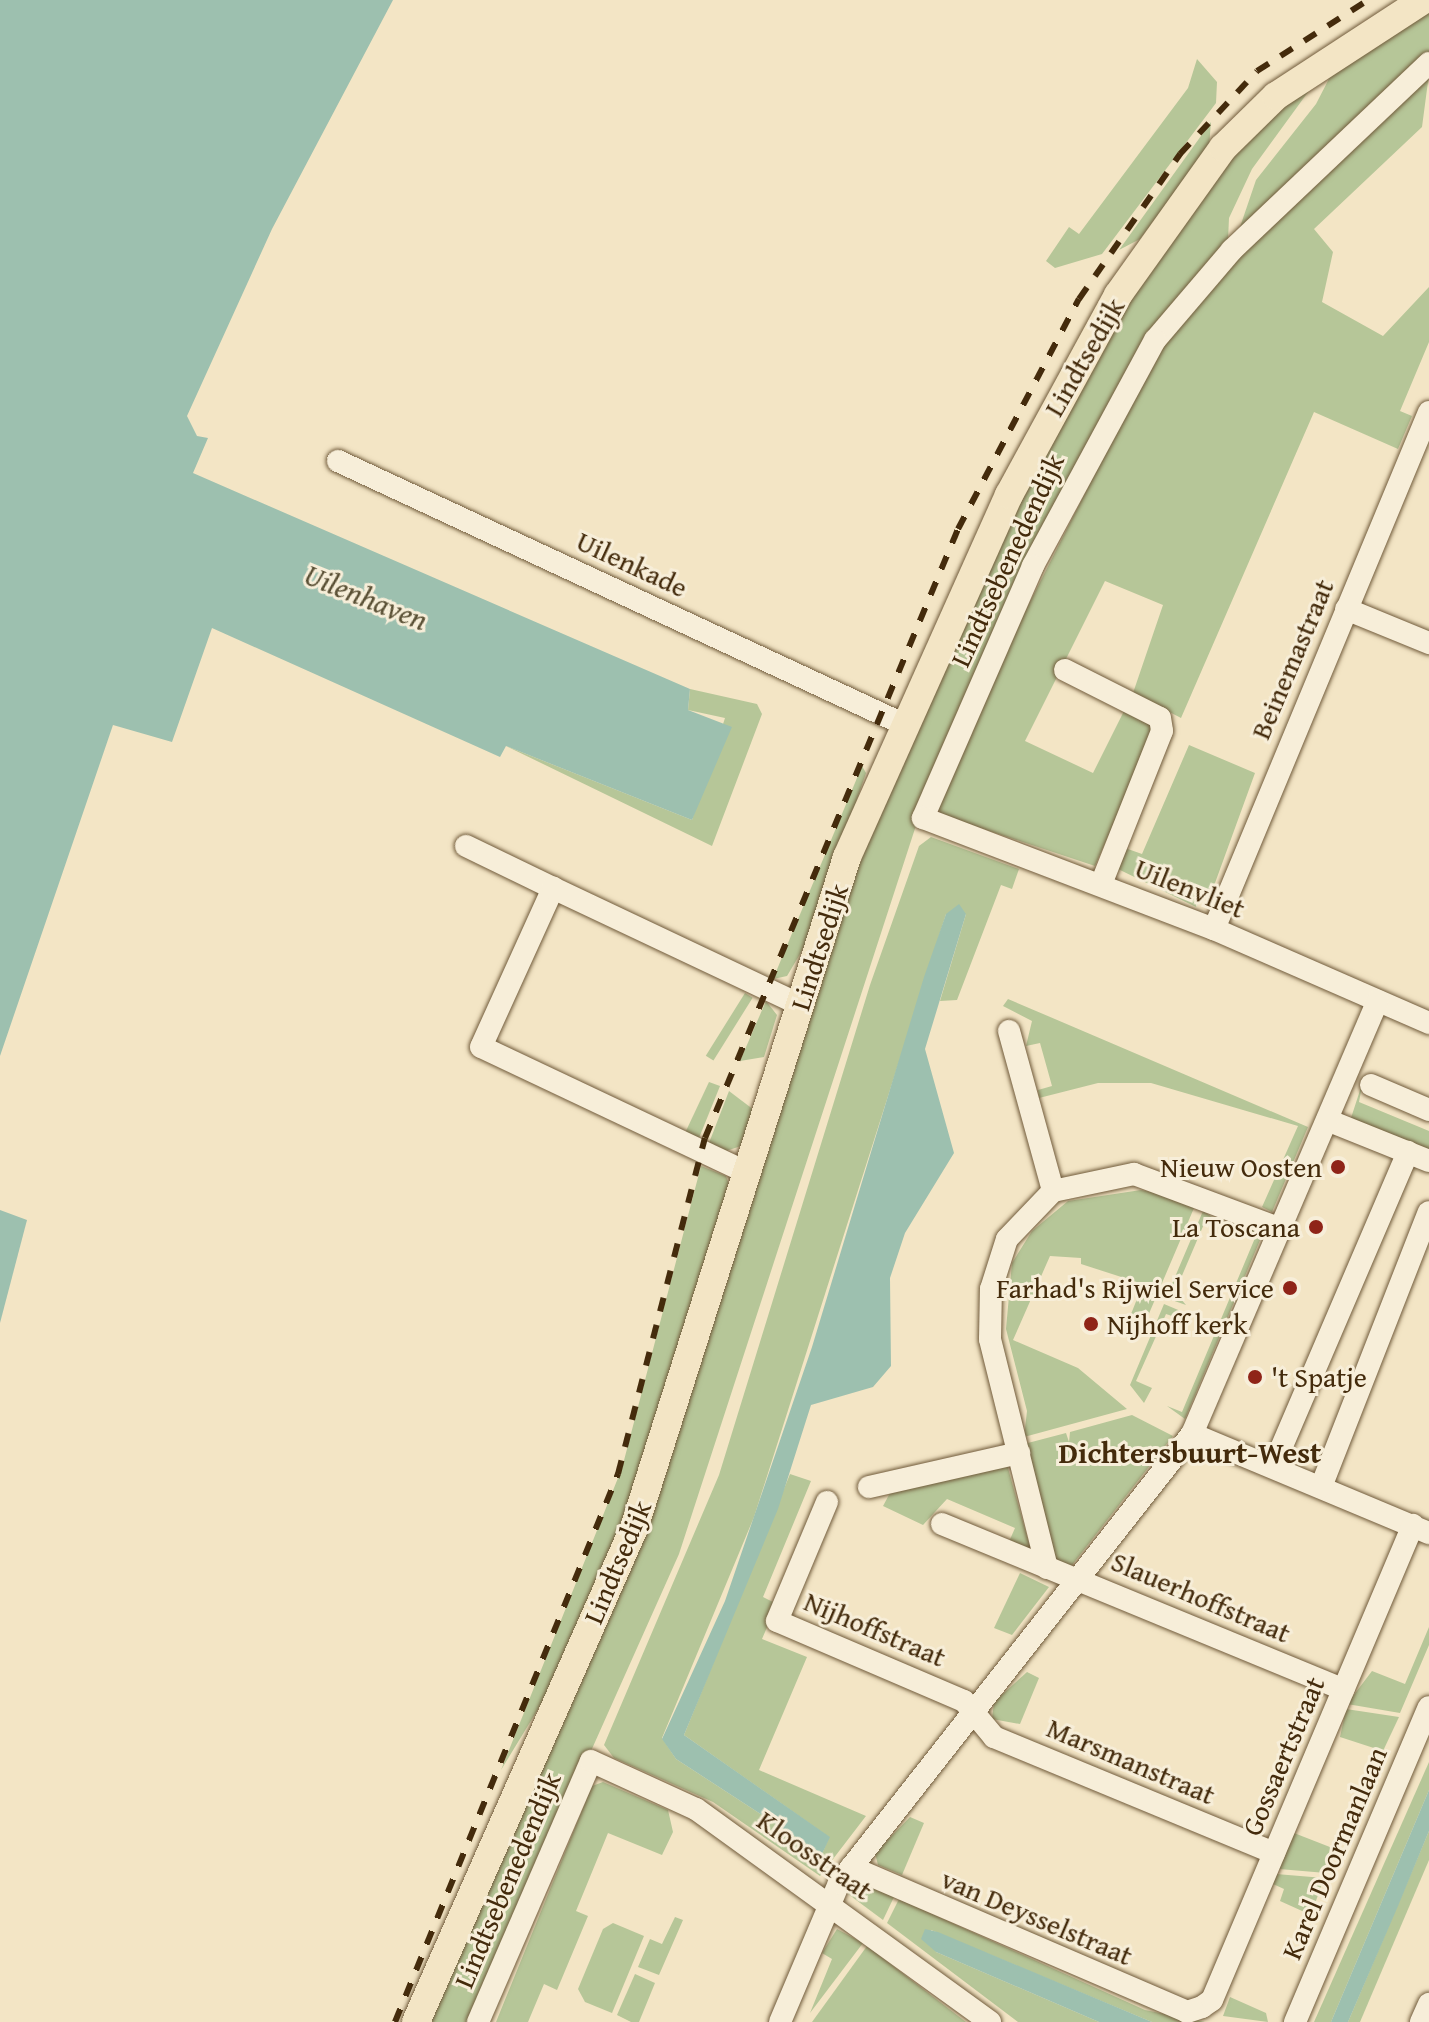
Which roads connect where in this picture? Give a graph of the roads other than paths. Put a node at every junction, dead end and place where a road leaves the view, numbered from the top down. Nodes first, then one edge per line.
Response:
1 (1423, 0) edge
2 (1429, 63) edge
3 (1429, 412) edge
4 (1421, 453) edge
5 (338, 461) dead end
6 (1346, 609) junction
7 (1429, 643) edge
8 (1065, 670) dead end
9 (901, 723) junction
10 (923, 818) joint
11 (466, 846) dead end
12 (1101, 884) junction
13 (553, 888) junction
14 (1214, 929) junction
15 (1378, 1001) junction
16 (800, 1005) junction
17 (1429, 1023) edge
18 (1009, 1031) dead end
19 (1371, 1085) dead end
20 (1429, 1110) edge
21 (1327, 1120) junction
22 (1408, 1152) junction
23 (1429, 1161) edge
24 (748, 1173) junction
25 (1053, 1191) junction
26 (1429, 1212) edge
27 (1281, 1229) junction
28 (1192, 1434) junction
29 (1019, 1453) junction
30 (1273, 1467) junction
31 (869, 1487) dead end
32 (1321, 1487) junction
33 (827, 1502) dead end
34 (942, 1524) dead end
35 (1421, 1529) edge
36 (1047, 1568) junction
37 (1080, 1578) junction
38 (1343, 1689) junction
39 (1429, 1707) edge
40 (977, 1712) junction
41 (591, 1761) joint
42 (1274, 1853) junction
43 (851, 1867) junction
44 (830, 1901) junction
45 (1429, 2004) edge
46 (1202, 2007) joint
47 (416, 2022) edge
48 (478, 2022) edge
49 (780, 2022) edge
50 (990, 2022) edge
51 (1295, 2022) edge
52 (1421, 2022) edge

1 - 9 main road, Lindtsedijk
2 - 10 street, Lindtsebenedendijk
3 - 4 street, Beinemastraat
4 - 6 street, Beinemastraat
5 - 9 street, Uilenkade
6 - 7 street
6 - 14 street, Beinemastraat
8 - 12 street
9 - 16 main road, Lindtsedijk
10 - 12 street, Uilenvliet
11 - 13 street
12 - 14 street, Uilenvliet
13 - 16 street
13 - 24 street
14 - 15 street, Uilenvliet
15 - 17 street, Uilenvliet
15 - 21 street
16 - 24 main road, Lindtsedijk
18 - 25 street
19 - 20 street
21 - 22 street
21 - 27 street
22 - 23 street
22 - 30 street
24 - 47 main road, Lindtsedijk
25 - 27 street
25 - 29 street
26 - 32 street
27 - 28 street
28 - 30 street
28 - 37 street
29 - 31 street
29 - 36 street
30 - 32 street
32 - 35 street
33 - 40 street, Nijhoffstraat
34 - 36 street
35 - 38 street, Gossaertstraat
36 - 37 street
37 - 38 street, Slauerhoffstraat
37 - 40 street
38 - 42 street, Gossaertstraat
39 - 51 street, Karel Doormanlaan
40 - 42 street, Marsmanstraat
40 - 43 street
41 - 44 street, Kloosstraat
41 - 48 street, Lindtsebenedendijk
42 - 46 street, Gossaertstraat
43 - 44 street
43 - 46 street, van Deysselstraat
44 - 49 street
44 - 50 street, Kloosstraat
45 - 52 street

